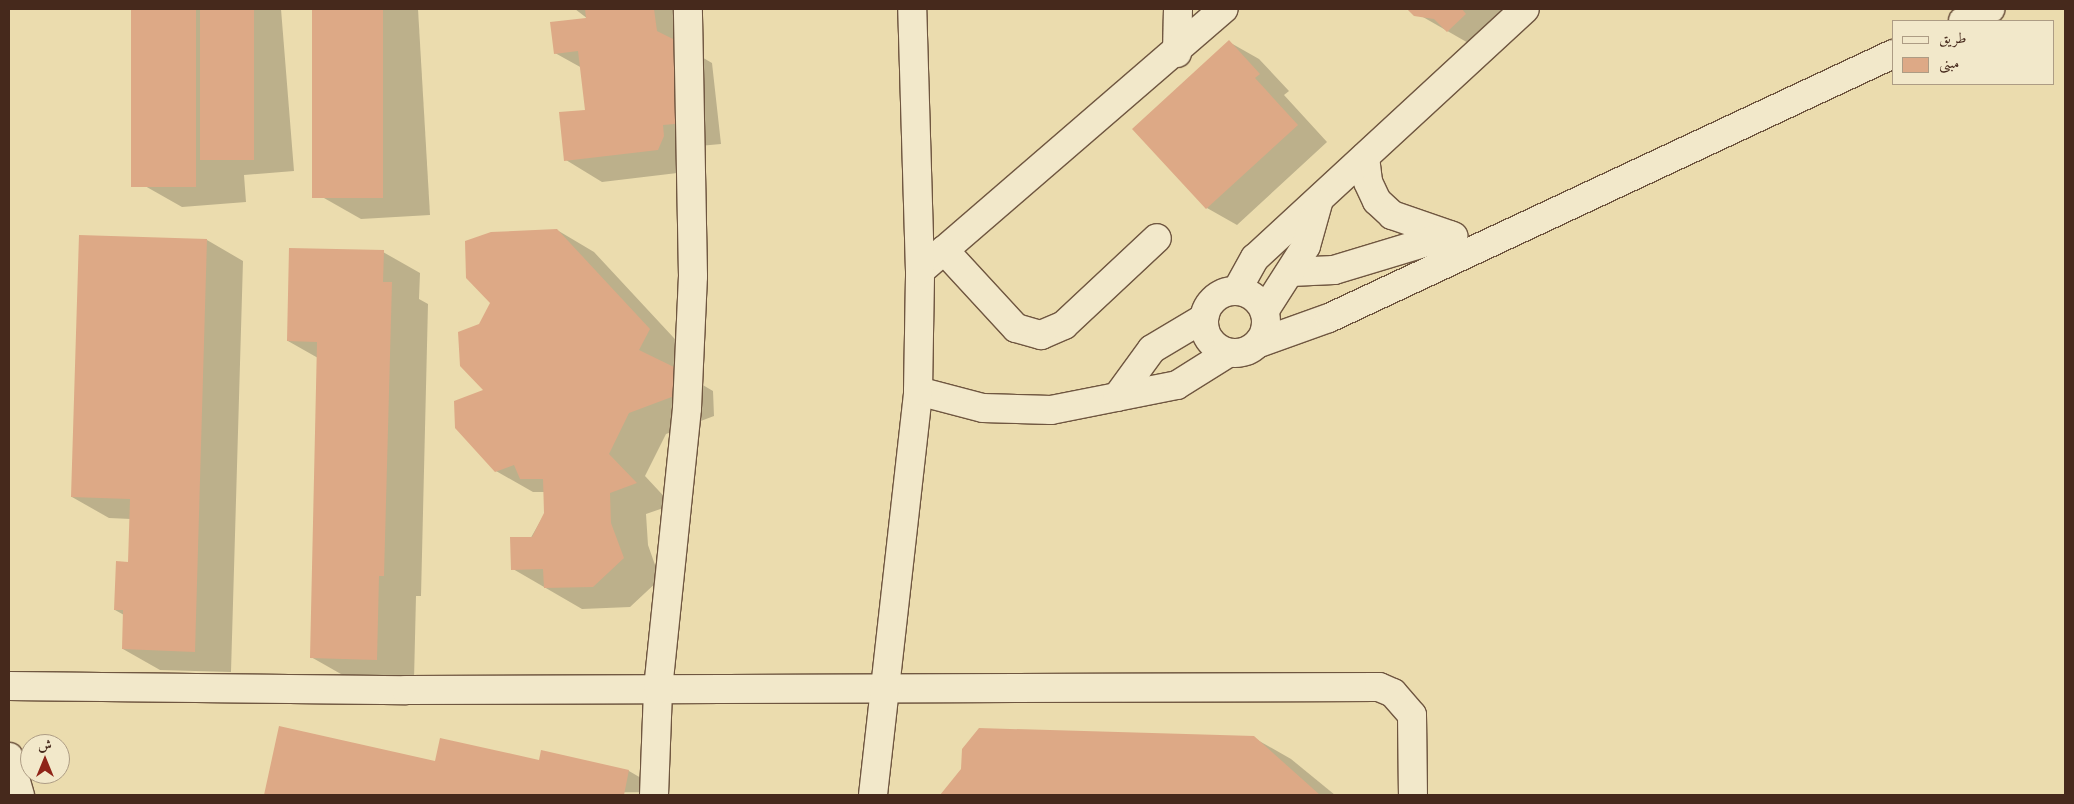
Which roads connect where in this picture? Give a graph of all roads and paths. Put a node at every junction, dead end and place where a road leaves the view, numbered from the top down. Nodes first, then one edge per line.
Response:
1 (688, 9) edge
2 (912, 9) edge
3 (1178, 9) edge
4 (1223, 9) edge
5 (1525, 9) edge
6 (1990, 9) edge
7 (1965, 20) edge
8 (1177, 53) junction
9 (1892, 54) edge
10 (1365, 157) junction
11 (1318, 203) junction
12 (1450, 235) junction
13 (1157, 238) dead end
14 (1483, 245) junction
15 (944, 250) junction
16 (920, 271) junction
17 (1291, 272) junction
18 (1237, 290) junction
19 (1265, 310) junction
20 (1204, 318) junction
21 (1260, 343) junction
22 (1228, 353) junction
23 (918, 391) junction
24 (1117, 397) junction
25 (9, 686) edge
26 (886, 688) junction
27 (658, 689) junction
28 (9, 757) edge
29 (20, 795) edge
30 (654, 795) edge
31 (872, 795) edge
32 (1413, 795) edge

1 - 27 street
2 - 16 street
3 - 8 street
4 - 8 street
5 - 10 street
6 - 7 street
8 - 15 street
9 - 14 street
10 - 11 street
10 - 12 street
11 - 17 street
11 - 18 street
12 - 14 street
12 - 17 street
13 - 15 street
14 - 21 street
15 - 16 street
16 - 23 street
17 - 19 street
18 - 19 street
18 - 20 street
19 - 21 street
20 - 22 street
20 - 24 street
21 - 22 street
22 - 24 street
23 - 24 street
23 - 26 street
25 - 27 street
26 - 27 street
26 - 31 street
26 - 32 street
27 - 30 street
28 - 29 street

